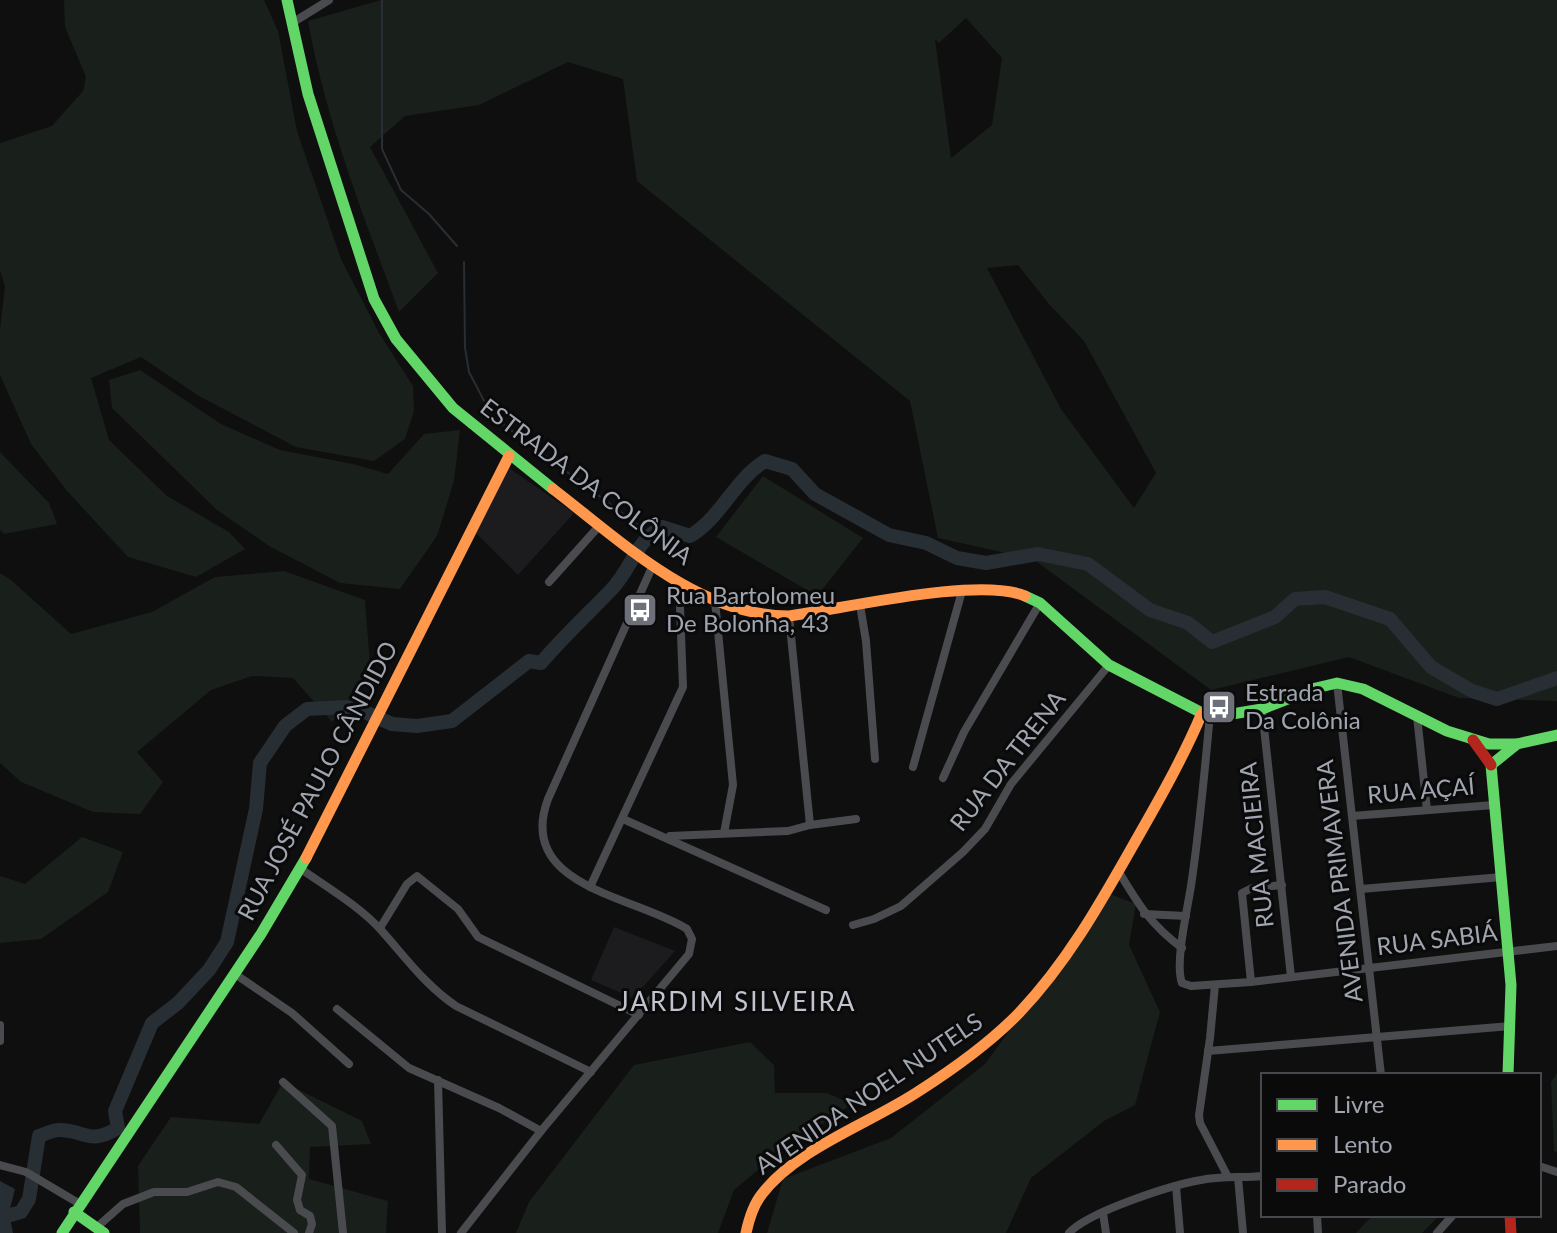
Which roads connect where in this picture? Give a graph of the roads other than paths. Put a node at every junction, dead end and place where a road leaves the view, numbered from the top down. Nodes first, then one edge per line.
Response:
1 (287, 0) edge
2 (329, 0) edge
3 (292, 23) junction
4 (509, 456) junction
5 (600, 525) junction
6 (653, 565) junction
7 (679, 581) junction
8 (549, 582) dead end
9 (962, 591) junction
10 (715, 601) junction
11 (1040, 603) junction
12 (860, 605) junction
13 (789, 616) junction
14 (1109, 665) junction
15 (1337, 683) junction
16 (1262, 709) junction
17 (1206, 713) junction
18 (1417, 716) junction
19 (1557, 735) edge
20 (1473, 739) junction
21 (1517, 744) junction
22 (875, 759) dead end
23 (1491, 765) junction
24 (913, 767) dead end
25 (943, 778) dead end
26 (1494, 805) junction
27 (1427, 810) junction
28 (1352, 816) junction
29 (623, 819) junction
30 (856, 819) dead end
31 (810, 825) junction
32 (724, 833) junction
33 (667, 837) junction
34 (301, 869) junction
35 (1119, 872) junction
36 (1502, 877) junction
37 (1282, 885) junction
38 (590, 887) junction
39 (1361, 889) junction
40 (826, 910) dead end
41 (1144, 914) junction
42 (1186, 916) junction
43 (853, 925) dead end
44 (380, 928) junction
45 (1557, 946) edge
46 (1182, 948) junction
47 (1508, 952) junction
48 (1370, 967) junction
49 (235, 974) junction
50 (1291, 977) junction
51 (1251, 982) junction
52 (1215, 985) junction
53 (337, 1009) dead end
54 (639, 1015) junction
55 (0, 1025) edge
56 (1511, 1026) junction
57 (1378, 1038) junction
58 (0, 1041) edge
59 (1208, 1051) junction
60 (349, 1064) dead end
61 (591, 1072) junction
62 (1381, 1073) edge
63 (1508, 1073) edge
64 (438, 1080) junction
65 (283, 1082) dead end
66 (541, 1131) junction
67 (276, 1145) dead end
68 (0, 1165) edge
69 (1261, 1176) edge
70 (1233, 1177) junction
71 (1176, 1186) junction
72 (77, 1208) junction
73 (1103, 1213) junction
74 (1451, 1217) edge
75 (101, 1230) edge
76 (62, 1233) edge
77 (294, 1233) edge
78 (309, 1233) edge
79 (343, 1233) edge
80 (442, 1233) edge
81 (461, 1233) edge
82 (746, 1233) edge
83 (1069, 1233) edge
84 (1106, 1233) edge
85 (1180, 1233) edge
86 (1243, 1233) edge
87 (1437, 1233) edge

1 - 3 street, ESTRADA DA COLÔNIA
2 - 3 street
3 - 4 street, ESTRADA DA COLÔNIA
4 - 5 street, ESTRADA DA COLÔNIA
4 - 34 street, RUA JOSÉ PAULO CÂNDIDO
5 - 6 street, ESTRADA DA COLÔNIA
5 - 8 street
6 - 7 street, ESTRADA DA COLÔNIA
6 - 38 street
7 - 10 street, ESTRADA DA COLÔNIA
7 - 29 street
9 - 11 street, ESTRADA DA COLÔNIA
9 - 12 street, ESTRADA DA COLÔNIA
9 - 24 street
10 - 13 street, ESTRADA DA COLÔNIA
10 - 32 street
11 - 14 street, ESTRADA DA COLÔNIA
11 - 25 street
12 - 13 street, ESTRADA DA COLÔNIA
12 - 22 street
13 - 31 street
14 - 17 street, ESTRADA DA COLÔNIA
14 - 43 street, RUA DA TRENA
15 - 16 street
15 - 18 street
15 - 28 street, AVENIDA PRIMAVERA
16 - 17 street
16 - 37 street, RUA MACIEIRA
17 - 35 street, AVENIDA NOEL NUTELS
17 - 42 street
18 - 20 street
18 - 27 street
19 - 21 street
20 - 21 street
20 - 23 street
21 - 23 street
23 - 26 street
26 - 27 street, RUA AÇAÍ
26 - 36 street
27 - 28 street, RUA AÇAÍ
28 - 39 street, AVENIDA PRIMAVERA
29 - 33 street
29 - 38 street
30 - 31 street
31 - 32 street
32 - 33 street
33 - 40 street
34 - 44 street
34 - 49 street, RUA JOSÉ PAULO CÂNDIDO
35 - 41 street
35 - 82 street, AVENIDA NOEL NUTELS
36 - 39 street
36 - 47 street
37 - 50 street, RUA MACIEIRA
37 - 51 street
38 - 54 street
39 - 48 street, AVENIDA PRIMAVERA
41 - 42 street
41 - 46 street
42 - 46 street
44 - 54 street
44 - 61 street
45 - 47 street, RUA SABIÁ
46 - 52 street, RUA SABIÁ
47 - 48 street, RUA SABIÁ
47 - 56 street
48 - 50 street, RUA SABIÁ
48 - 57 street, AVENIDA PRIMAVERA
49 - 60 street
49 - 72 street, RUA JOSÉ PAULO CÂNDIDO
50 - 51 street, RUA SABIÁ
51 - 52 street, RUA SABIÁ
52 - 59 street
53 - 64 street
54 - 61 street
55 - 58 street
56 - 57 street
56 - 63 street
57 - 59 street
57 - 62 street, AVENIDA PRIMAVERA
59 - 70 street
61 - 66 street
64 - 66 street
64 - 80 street
65 - 79 street
66 - 81 street
67 - 78 street
68 - 72 street
69 - 70 street
70 - 71 street
70 - 86 street
71 - 73 street
71 - 85 street
72 - 75 street
72 - 76 street, RUA JOSÉ PAULO CÂNDIDO
73 - 83 street
73 - 84 street
74 - 87 street
75 - 77 street

